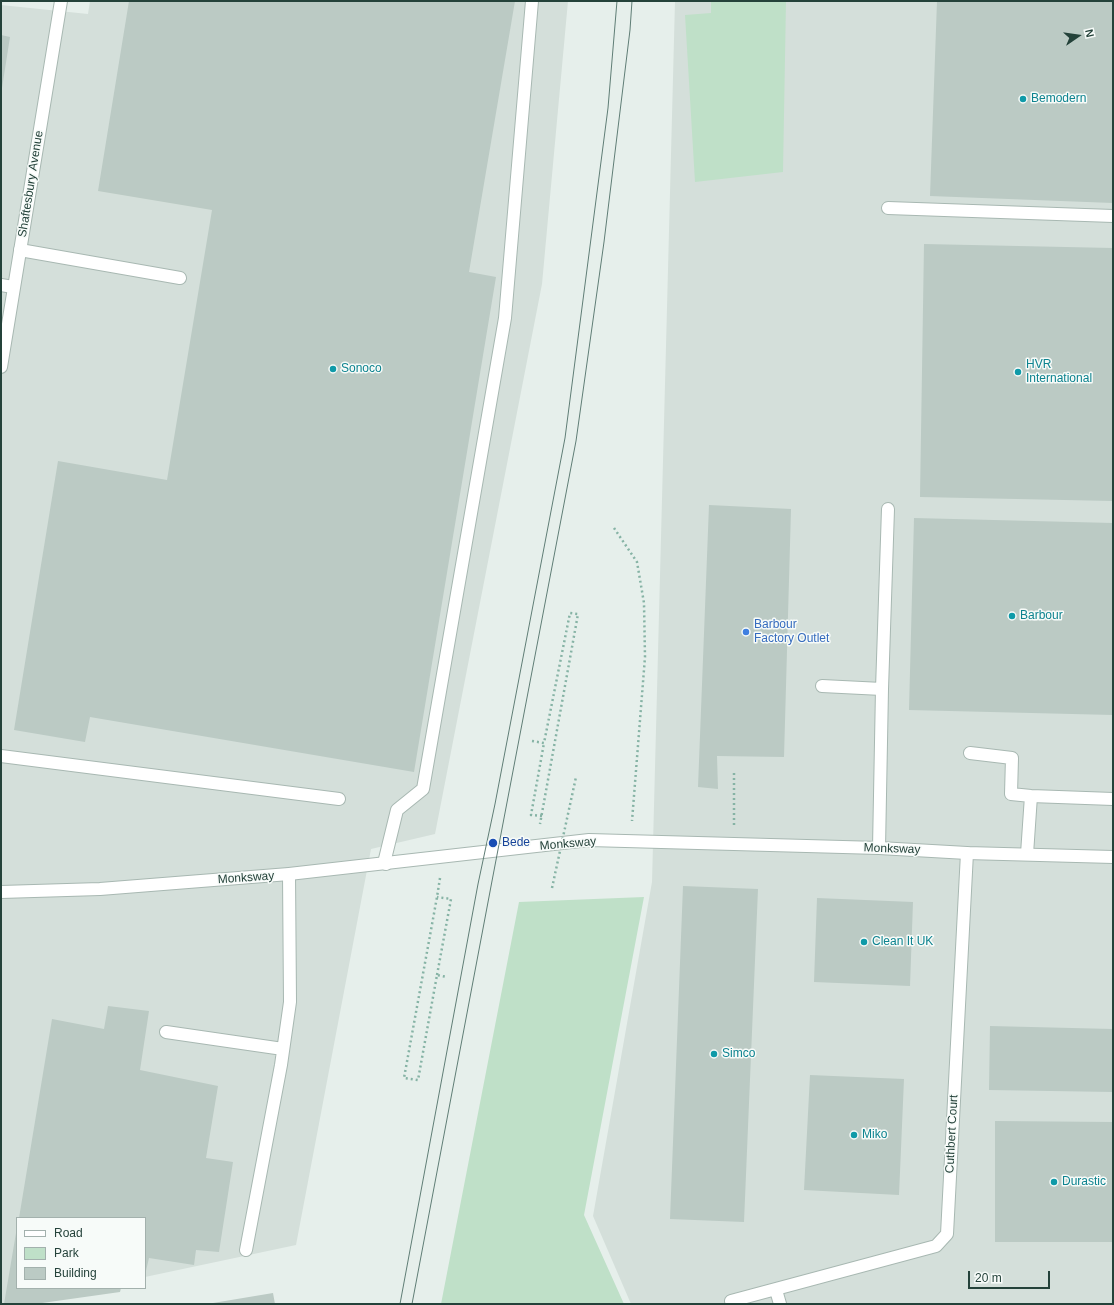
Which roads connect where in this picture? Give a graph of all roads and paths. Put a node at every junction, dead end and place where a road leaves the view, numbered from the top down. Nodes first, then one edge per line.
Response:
1 (61, 1) edge
2 (532, 1) edge
3 (888, 208) dead end
4 (1113, 216) edge
5 (20, 250) junction
6 (180, 278) dead end
7 (1, 285) edge
8 (13, 287) junction
9 (1, 367) edge
10 (888, 509) dead end
11 (614, 528) dead end
12 (822, 686) dead end
13 (882, 689) junction
14 (532, 741) dead end
15 (544, 743) junction
16 (970, 753) dead end
17 (1, 756) edge
18 (734, 773) dead end
19 (576, 777) dead end
20 (1031, 796) junction
21 (339, 799) dead end
22 (1113, 799) edge
23 (542, 816) junction
24 (630, 841) junction
25 (734, 844) junction
26 (536, 847) junction
27 (879, 848) junction
28 (966, 852) junction
29 (1027, 854) junction
30 (1113, 857) edge
31 (386, 864) junction
32 (289, 874) junction
33 (440, 874) dead end
34 (552, 888) dead end
35 (1, 892) edge
36 (438, 897) junction
37 (437, 975) junction
38 (447, 976) dead end
39 (166, 1032) dead end
40 (283, 1048) junction
41 (246, 1250) dead end
42 (776, 1290) junction
43 (731, 1301) dead end
44 (780, 1304) edge

1 - 5 street, Shaftesbury Avenue
2 - 31 street
3 - 4 street
5 - 6 street
5 - 8 street, Shaftesbury Avenue
7 - 8 street
8 - 9 street, Shaftesbury Avenue
10 - 13 street
11 - 24 path
12 - 13 street
13 - 27 street
14 - 15 path
15 - 23 path
15 - 23 path
16 - 20 street
17 - 21 street
18 - 25 path
19 - 34 path, bridge
20 - 22 street
20 - 29 street
23 - 26 path
24 - 25 street, Monksway
24 - 26 street, Monksway
25 - 27 street, Monksway
26 - 31 street, Monksway
27 - 28 street, Monksway
28 - 29 street, Monksway
28 - 42 street, Cuthbert Court
29 - 30 street, Monksway
31 - 32 street, Monksway
32 - 35 street, Monksway
32 - 40 street
33 - 36 path
36 - 37 path
36 - 37 path
37 - 38 path
39 - 40 street
40 - 41 street
42 - 43 street, Cuthbert Court
42 - 44 street

